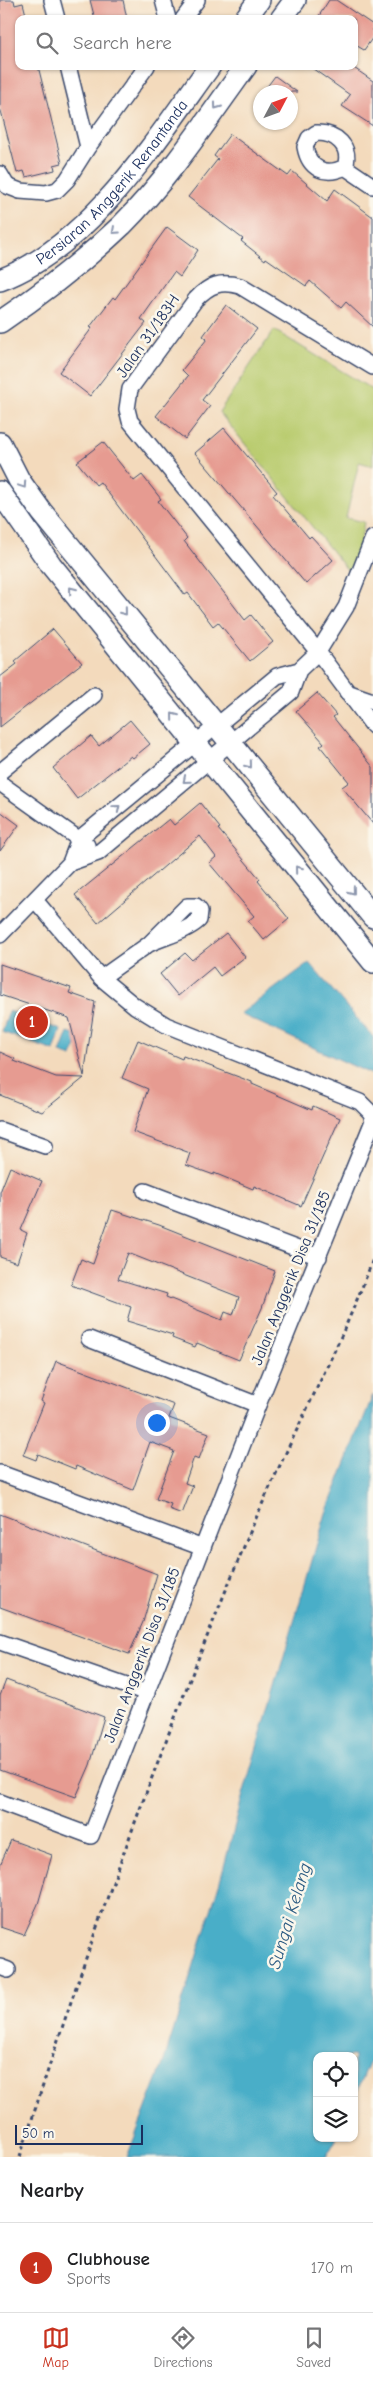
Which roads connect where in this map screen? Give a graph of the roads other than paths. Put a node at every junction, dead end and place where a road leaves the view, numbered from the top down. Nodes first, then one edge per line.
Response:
1 (52, 0) edge
2 (163, 0) edge
3 (197, 0) edge
4 (259, 0) edge
5 (295, 0) edge
6 (56, 15) edge
7 (167, 15) edge
8 (186, 15) edge
9 (248, 15) edge
10 (284, 15) edge
11 (69, 70) edge
12 (145, 70) edge
13 (207, 70) edge
14 (243, 70) edge
15 (88, 147) junction
16 (345, 167) dead end
17 (0, 174) edge
18 (373, 186) edge
19 (0, 280) edge
20 (0, 322) edge
21 (373, 367) edge
22 (0, 442) edge
23 (0, 492) edge
24 (373, 538) edge
25 (318, 652) junction
26 (299, 670) junction
27 (259, 691) junction
28 (346, 692) junction
29 (94, 695) dead end
30 (373, 701) edge
31 (272, 708) junction
32 (217, 725) junction
33 (373, 726) edge
34 (230, 742) junction
35 (196, 743) junction
36 (209, 760) junction
37 (0, 772) edge
38 (0, 784) edge
39 (79, 839) junction
40 (98, 853) junction
41 (70, 864) junction
42 (35, 900) junction
43 (373, 917) edge
44 (0, 935) edge
45 (149, 944) dead end
46 (373, 962) edge
47 (101, 978) junction
48 (0, 1130) edge
49 (45, 1146) dead end
50 (145, 1191) dead end
51 (318, 1257) junction
52 (89, 1339) dead end
53 (258, 1405) junction
54 (0, 1473) edge
55 (203, 1548) junction
56 (0, 1642) edge
57 (146, 1693) junction
58 (0, 1802) edge

1 - 6 street
2 - 7 street
3 - 8 street
4 - 9 street
5 - 10 street
11 - 15 street
12 - 15 street
13 - 19 street, Persiaran Anggerik Renantanda
14 -> 20 street
15 - 17 street
16 - 18 street
21 - 25 street, Jalan 31/183H
22 -> 32 street
35 -> 23 street
24 - 25 street
25 - 26 street
25 - 28 street, Jalan 31/183H
26 - 27 street
26 - 31 street
27 - 31 street
27 - 32 street
28 - 30 street
28 - 33 street, Jalan 31/183H
29 - 37 street
31 - 34 street
32 - 34 street
32 - 35 street
34 - 36 street
34 -> 43 street
35 - 36 street
39 -> 35 street
36 -> 40 street
46 -> 36 street
38 - 39 street
39 - 40 street
39 - 41 street
40 - 41 street
41 - 42 street
42 - 44 street
42 - 47 street, Jalan Anggerik Disa 31/185
45 - 47 street
47 - 51 street, Jalan Anggerik Disa 31/185
48 - 49 street
50 - 51 street
51 - 53 street, Jalan Anggerik Disa 31/185
52 - 53 street
53 - 55 street, Jalan Anggerik Disa 31/185
54 - 55 street
55 - 57 street, Jalan Anggerik Disa 31/185
56 - 57 street
57 - 58 street, Jalan Anggerik Disa 31/185

